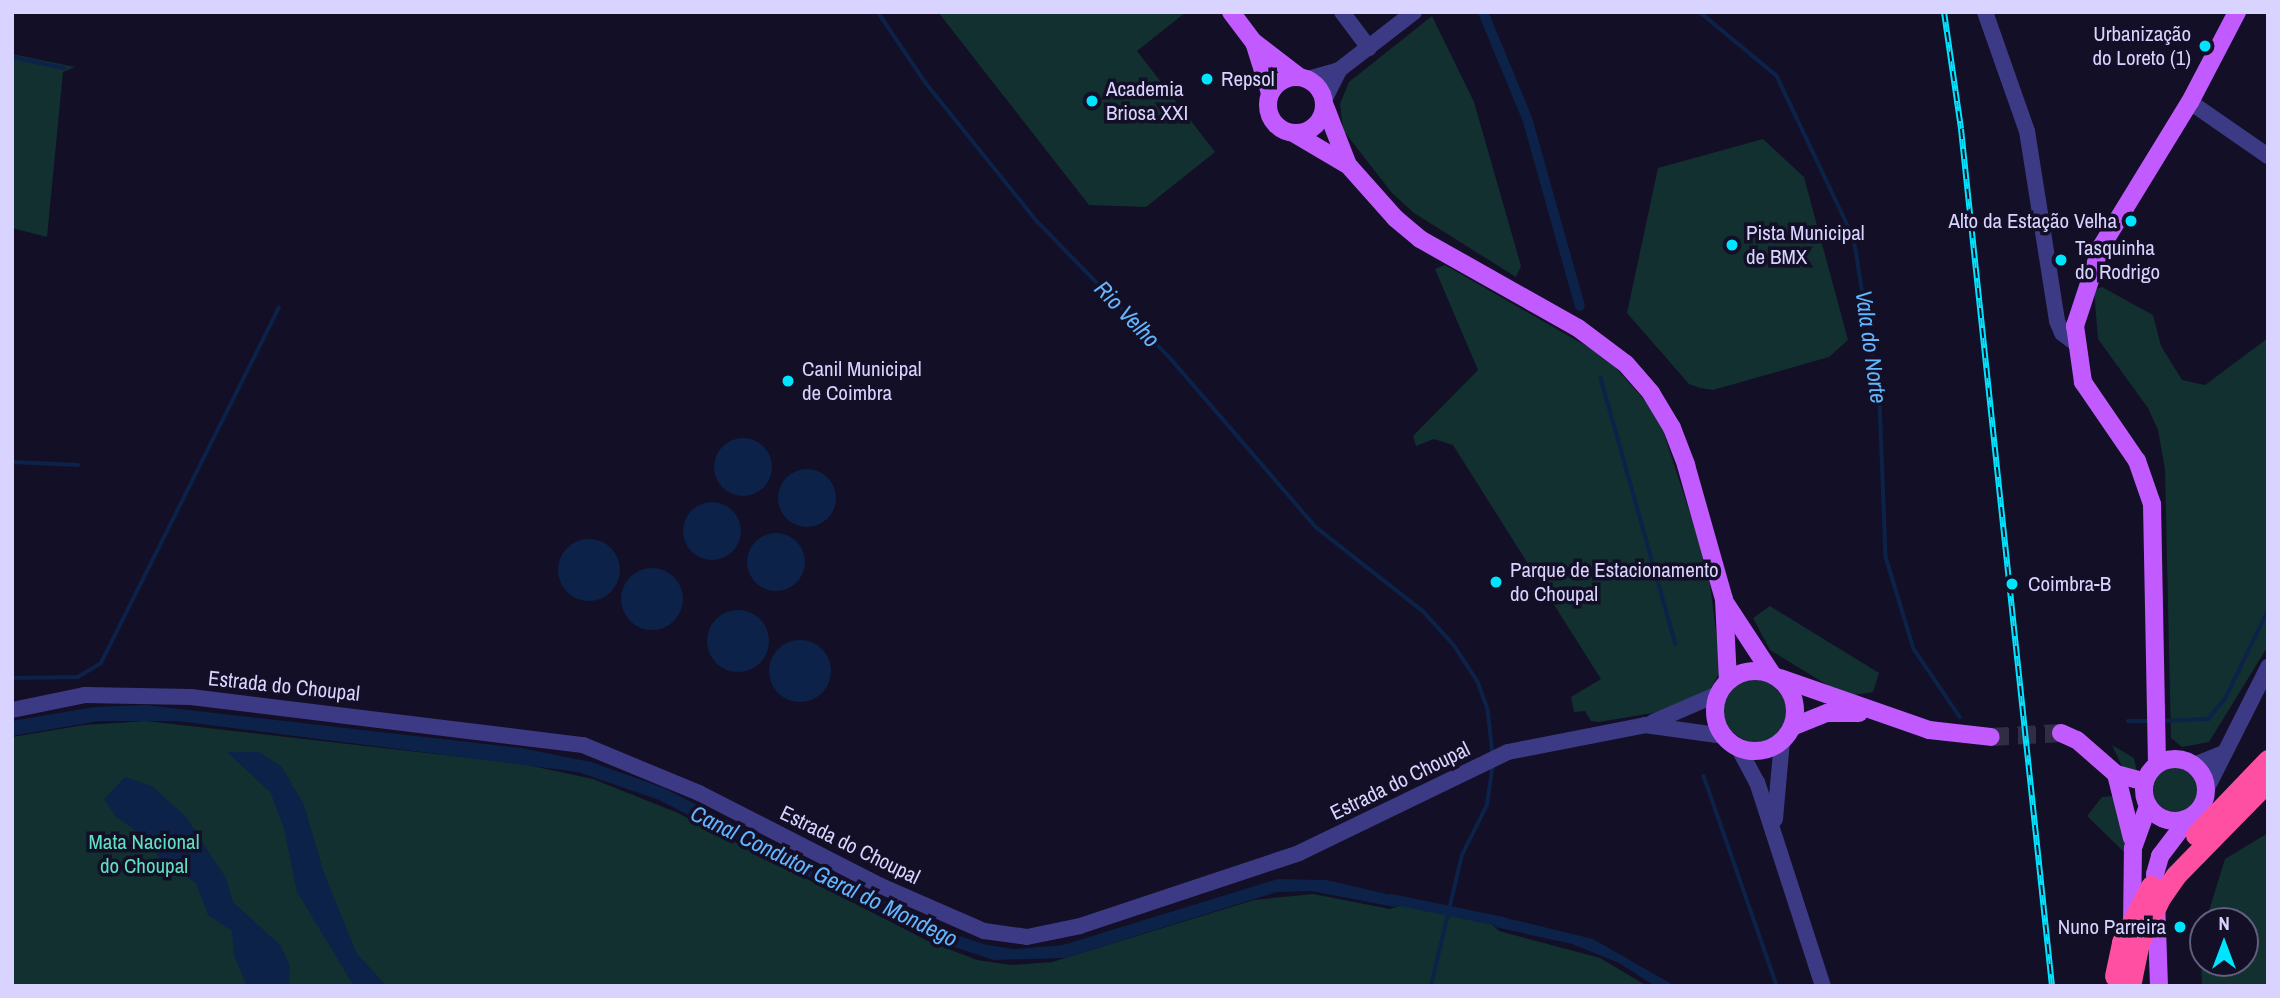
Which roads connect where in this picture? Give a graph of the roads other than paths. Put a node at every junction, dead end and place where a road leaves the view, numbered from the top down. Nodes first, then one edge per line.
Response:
1 (1231, 12) edge
2 (1342, 12) edge
3 (1414, 12) edge
4 (1985, 12) edge
5 (2237, 12) edge
6 (1254, 42) junction
7 (1369, 48) junction
8 (1339, 70) junction
9 (1303, 78) junction
10 (1270, 93) junction
11 (2190, 102) junction
12 (1325, 103) junction
13 (1295, 134) junction
14 (2268, 156) edge
15 (1348, 165) junction
16 (2074, 342) junction
17 (1724, 600) junction
18 (2268, 667) edge
19 (1775, 676) junction
20 (1723, 688) junction
21 (12, 710) edge
22 (1874, 713) junction
23 (1645, 725) junction
24 (2061, 733) tunnel mouth
25 (1787, 734) junction
26 (1991, 737) tunnel mouth
27 (1731, 742) junction
28 (2223, 753) junction
29 (2165, 761) junction
30 (2194, 765) junction
31 (2267, 768) edge
32 (2118, 780) junction
33 (2207, 788) junction
34 (2146, 796) junction
35 (2189, 818) junction
36 (1775, 832) junction
37 (2133, 848) junction
38 (2118, 983) edge
39 (1824, 986) edge
40 (2141, 986) edge
41 (2159, 986) edge

1 - 6 main road
2 - 7 street
3 - 7 street
4 - 16 street
5 - 11 main road
6 - 9 main road
6 - 10 main road
7 - 8 street
8 - 9 street
8 - 12 street
9 - 10 main road
9 - 12 main road
10 - 13 main road
11 - 14 street
11 - 16 main road
12 - 13 main road
12 - 15 main road
13 - 15 main road
15 - 17 main road
16 - 29 main road
17 - 19 main road
17 - 20 main road
18 - 28 street
19 - 20 main road
19 - 22 main road
19 - 25 main road
20 - 23 street, Estrada do Choupal
20 - 27 main road
21 - 23 street, Estrada do Choupal
22 - 25 main road
22 - 26 main road
23 - 27 street, Estrada do Choupal
24 - 32 main road
25 - 27 main road
25 - 36 street
27 - 36 street
28 - 30 street
28 - 33 street
29 - 30 main road
29 - 34 main road
30 - 33 main road
31 - 38 highway, bridge
32 - 34 main road
32 - 37 main road
33 - 35 main road
34 - 35 main road
34 - 37 main road
35 - 41 main road
36 - 39 street
37 - 40 main road

